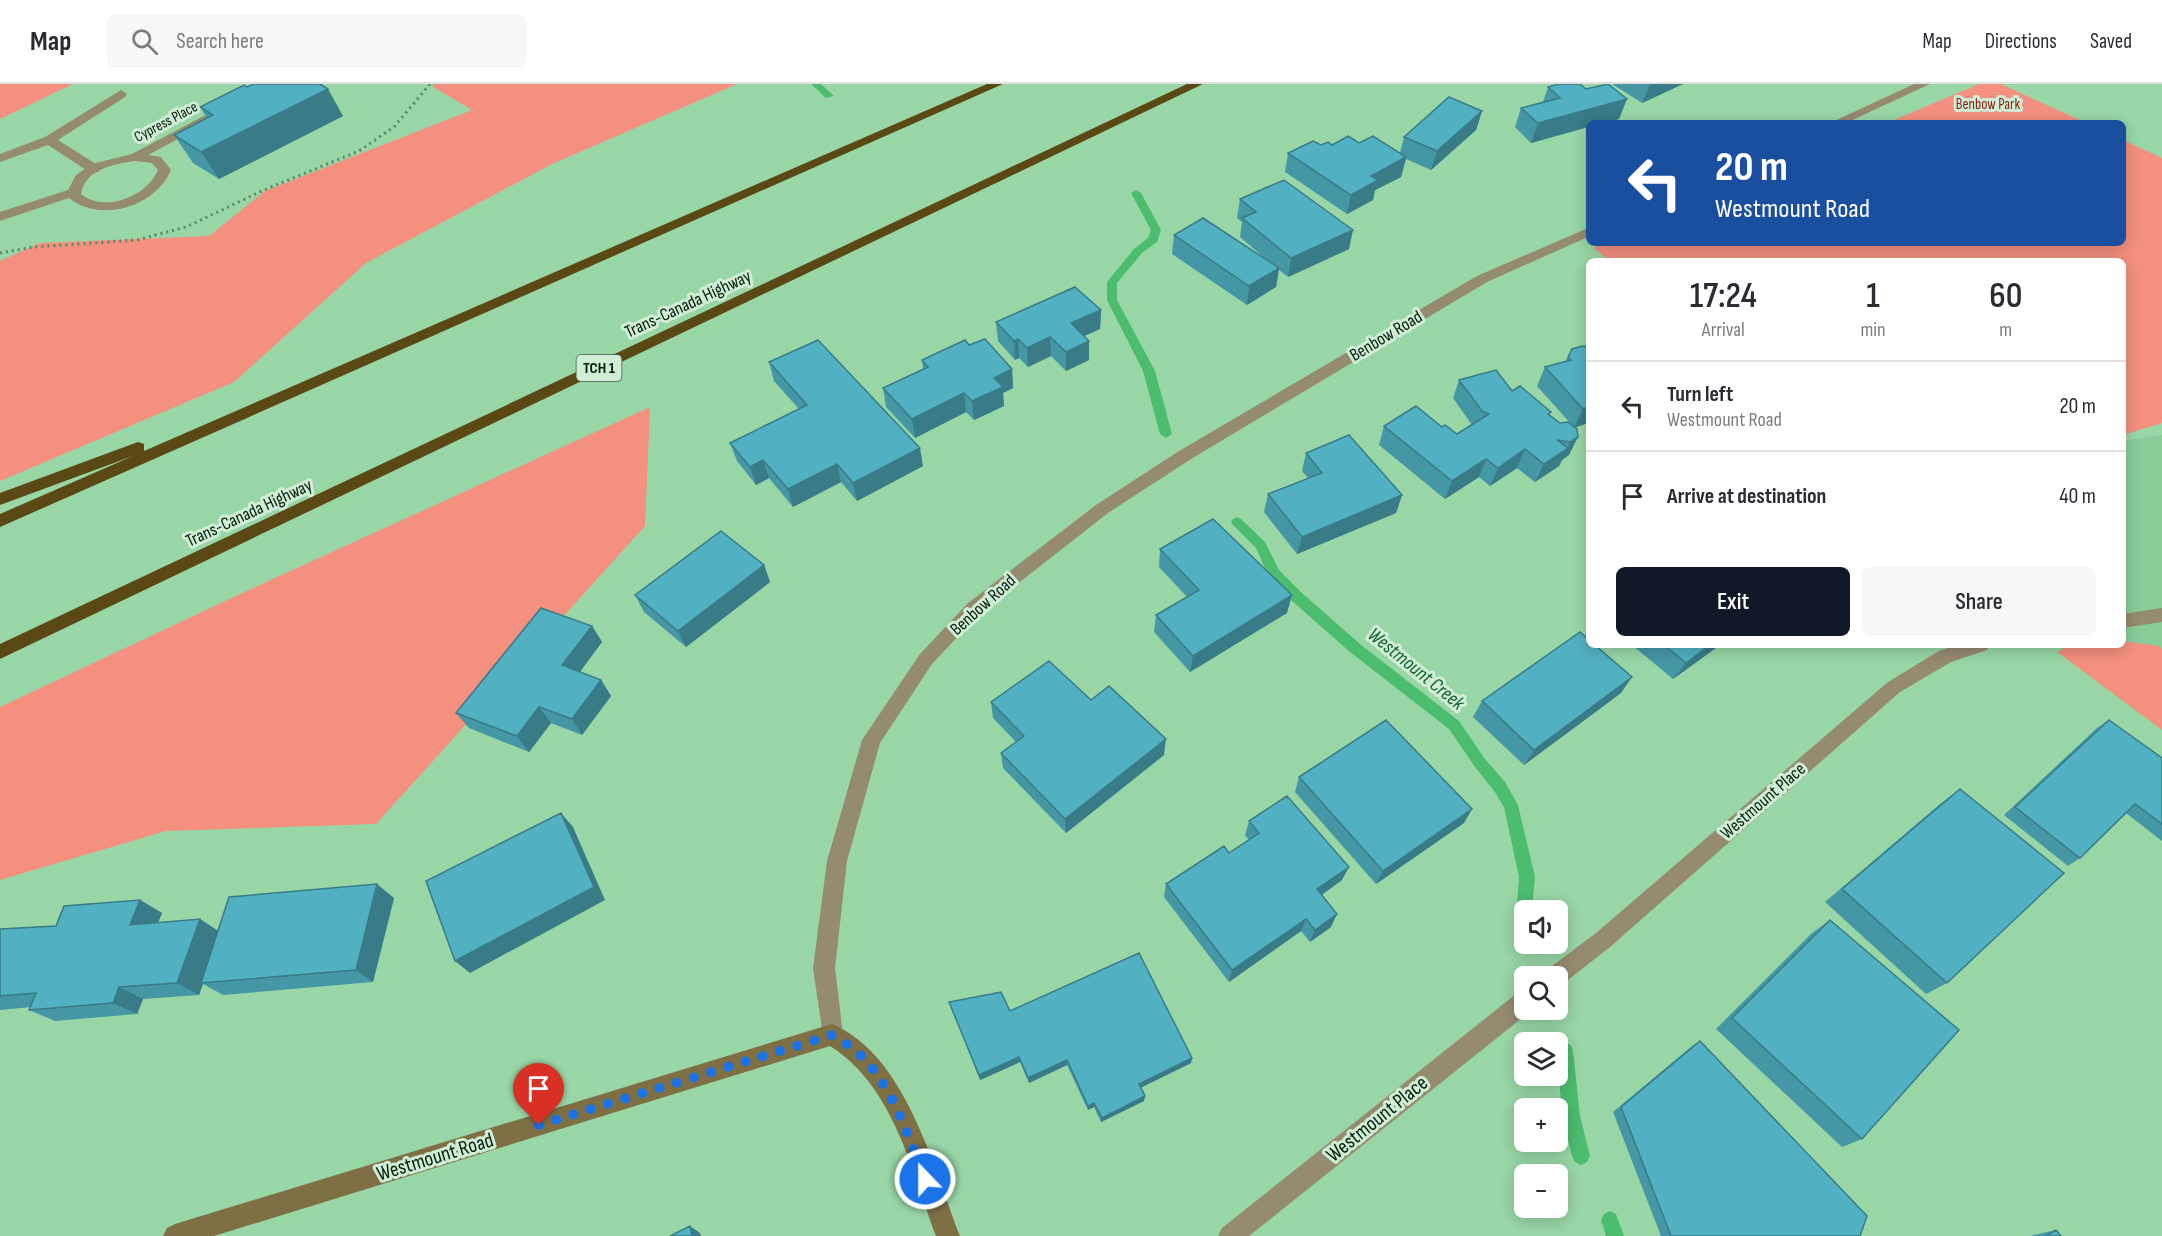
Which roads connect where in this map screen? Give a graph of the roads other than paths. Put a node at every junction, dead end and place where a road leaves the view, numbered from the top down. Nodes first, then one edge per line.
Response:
1 (997, 84) edge
2 (1197, 84) edge
3 (1924, 84) edge
4 (121, 94) dead end
5 (241, 101) edge
6 (1843, 120) edge
7 (49, 140) junction
8 (135, 157) junction
9 (0, 158) edge
10 (94, 169) junction
11 (74, 192) junction
12 (0, 217) edge
13 (1586, 233) edge
14 (322, 379) junction
15 (0, 499) edge
16 (0, 521) edge
17 (2162, 615) edge
18 (2126, 620) edge
19 (1971, 648) edge
20 (0, 652) edge
21 (1568, 967) edge
22 (1514, 1010) edge
23 (832, 1035) junction
24 (175, 1236) edge
25 (948, 1236) edge
26 (1230, 1236) edge

1 - 14 highway
2 - 20 highway, Trans-Canada Highway / TCH 1
3 - 6 street
4 - 7 street
5 - 8 street, Cypress Place
7 - 9 street
7 - 10 street
8 - 10 street, Cypress Place
8 - 11 street, Cypress Place
10 - 11 street, Cypress Place
11 - 12 street
13 - 23 street, Benbow Road
14 - 15 highway
14 - 16 highway
17 - 18 street
19 - 21 street, Westmount Place
22 - 26 street, Westmount Place
23 - 24 street, Westmount Road
23 - 25 street

